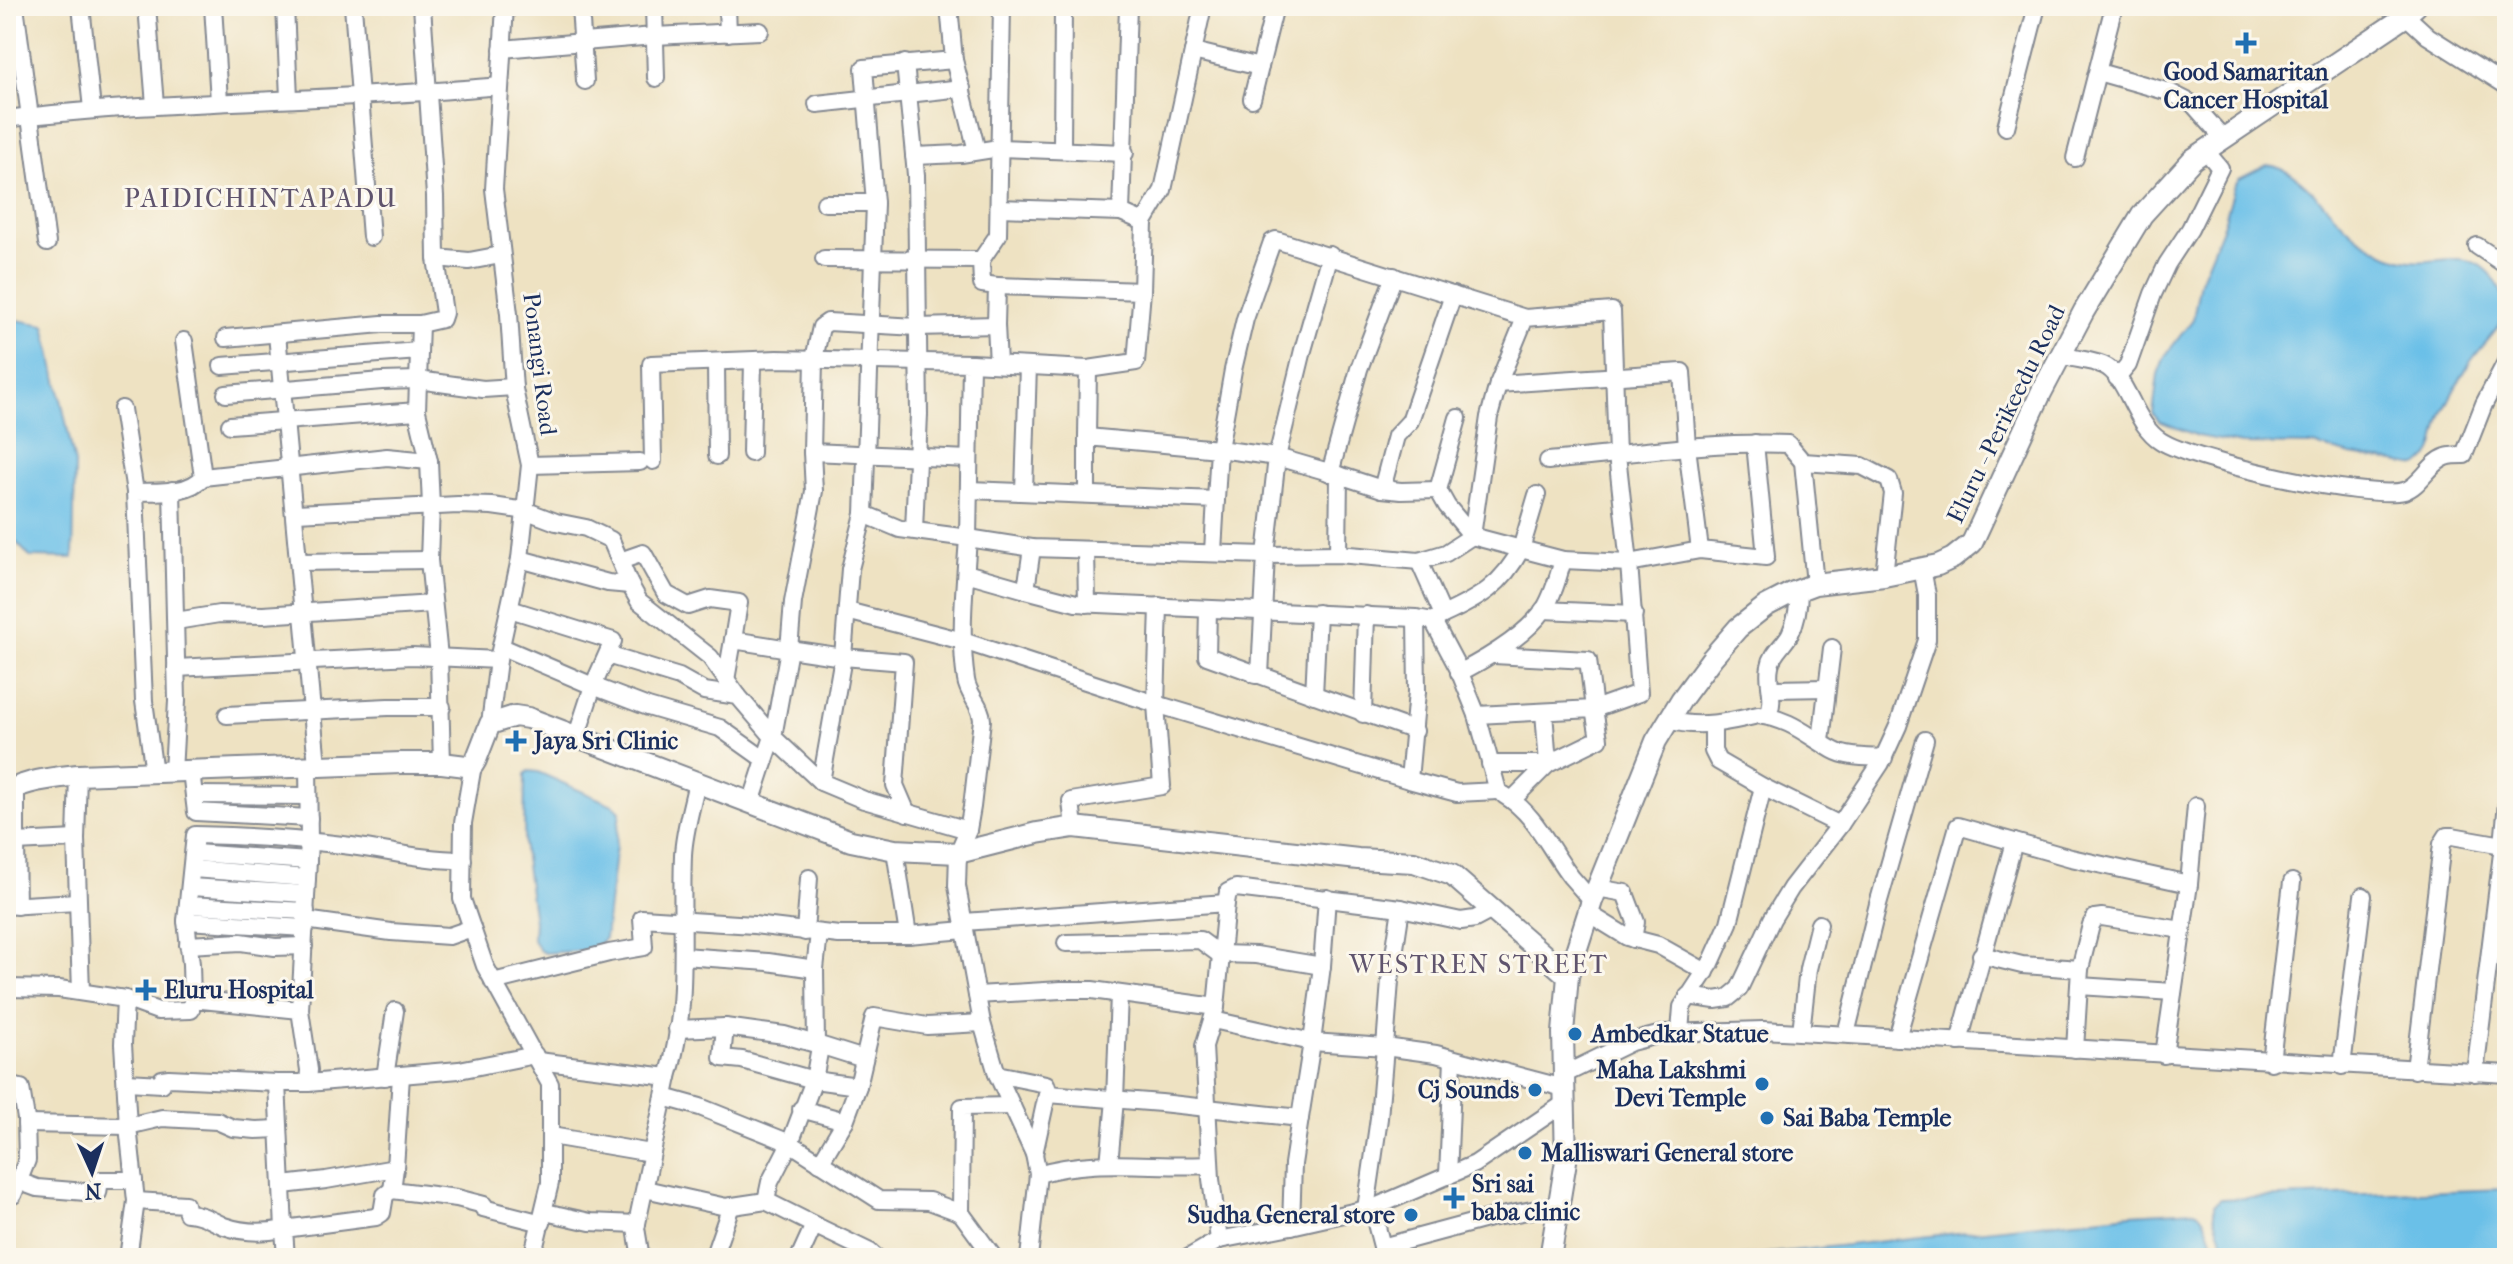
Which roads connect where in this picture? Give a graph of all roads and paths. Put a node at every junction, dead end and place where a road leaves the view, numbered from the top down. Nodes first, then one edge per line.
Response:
1 (15, 6) edge
2 (81, 6) edge
3 (147, 6) edge
4 (213, 6) edge
5 (285, 6) edge
6 (353, 6) edge
7 (422, 6) edge
8 (505, 6) edge
9 (580, 6) edge
10 (654, 6) edge
11 (727, 6) edge
12 (949, 6) edge
13 (1002, 6) edge
14 (1063, 6) edge
15 (1128, 6) edge
16 (1203, 6) edge
17 (1275, 6) edge
18 (2037, 6) edge
19 (2114, 6) edge
20 (2411, 10) edge
21 (760, 31) dead end
22 (728, 33) junction
23 (654, 36) junction
24 (582, 42) junction
25 (502, 49) junction
26 (1193, 51) junction
27 (954, 60) junction
28 (905, 63) junction
29 (1260, 67) junction
30 (2098, 72) junction
31 (656, 78) dead end
32 (585, 81) dead end
33 (499, 86) junction
34 (2507, 86) edge
35 (962, 88) junction
36 (426, 93) junction
37 (359, 95) junction
38 (908, 95) junction
39 (289, 98) junction
40 (868, 99) junction
41 (1252, 99) dead end
42 (219, 101) junction
43 (817, 104) dead end
44 (155, 105) junction
45 (92, 109) junction
46 (29, 116) junction
47 (6, 119) edge
48 (2006, 127) dead end
49 (2224, 139) junction
50 (999, 148) junction
51 (1062, 149) junction
52 (977, 151) junction
53 (2206, 151) junction
54 (1125, 153) junction
55 (914, 156) junction
56 (2075, 158) dead end
57 (825, 203) dead end
58 (875, 203) junction
59 (1000, 208) junction
60 (1121, 212) junction
61 (1144, 222) junction
62 (371, 237) dead end
63 (47, 243) dead end
64 (2477, 246) dead end
65 (501, 255) junction
66 (1330, 255) junction
67 (436, 258) junction
68 (824, 259) dead end
69 (872, 259) junction
70 (981, 260) junction
71 (917, 261) junction
72 (2507, 266) edge
73 (1394, 276) junction
74 (997, 286) junction
75 (1142, 291) junction
76 (1453, 295) junction
77 (1525, 318) junction
78 (420, 324) junction
79 (996, 325) junction
80 (870, 326) junction
81 (917, 327) junction
82 (277, 334) junction
83 (226, 338) dead end
84 (184, 341) dead end
85 (419, 351) junction
86 (2061, 355) junction
87 (814, 359) junction
88 (867, 359) junction
89 (2507, 360) edge
90 (753, 361) junction
91 (716, 362) junction
92 (917, 362) junction
93 (278, 363) junction
94 (971, 363) junction
95 (998, 364) junction
96 (222, 366) dead end
97 (1028, 366) junction
98 (1088, 369) junction
99 (1615, 376) junction
100 (2117, 378) junction
101 (418, 380) junction
102 (1498, 384) junction
103 (514, 387) junction
104 (282, 389) junction
105 (226, 394) dead end
106 (122, 409) dead end
107 (417, 411) junction
108 (1458, 418) dead end
109 (286, 420) junction
110 (230, 425) dead end
111 (1087, 437) junction
112 (1755, 443) junction
113 (1687, 447) junction
114 (1219, 449) junction
115 (812, 452) junction
116 (865, 452) junction
117 (751, 453) dead end
118 (1617, 455) junction
119 (717, 456) dead end
120 (919, 457) junction
121 (1277, 457) junction
122 (969, 459) junction
123 (429, 461) junction
124 (1548, 461) dead end
125 (1803, 462) junction
126 (530, 465) junction
127 (291, 467) junction
128 (1335, 474) junction
129 (203, 477) junction
130 (1382, 489) junction
131 (172, 490) junction
132 (969, 490) junction
133 (1438, 490) junction
134 (1024, 491) junction
135 (135, 492) junction
136 (1087, 494) junction
137 (1537, 495) dead end
138 (1216, 500) junction
139 (431, 506) junction
140 (527, 511) junction
141 (296, 513) junction
142 (864, 514) junction
143 (914, 530) junction
144 (1472, 536) junction
145 (968, 538) junction
146 (1032, 548) junction
147 (1521, 549) junction
148 (1086, 550) junction
149 (1700, 550) junction
150 (1213, 551) junction
151 (1338, 554) junction
152 (1266, 555) junction
153 (520, 559) junction
154 (429, 560) junction
155 (1563, 560) junction
156 (620, 561) junction
157 (1419, 561) junction
158 (299, 562) junction
159 (1629, 563) junction
160 (1922, 568) junction
161 (966, 573) junction
162 (1884, 576) junction
163 (630, 585) junction
164 (1807, 587) junction
165 (1026, 590) junction
166 (433, 604) junction
167 (1087, 604) junction
168 (1159, 606) junction
169 (510, 609) junction
170 (1208, 609) junction
171 (1264, 610) junction
172 (1543, 610) junction
173 (847, 611) junction
174 (303, 612) junction
175 (1318, 613) junction
176 (1634, 614) junction
177 (1366, 615) junction
178 (1416, 618) junction
179 (1438, 618) junction
180 (176, 621) junction
181 (733, 640) junction
182 (963, 641) junction
183 (1832, 648) dead end
184 (789, 649) junction
185 (500, 654) junction
186 (607, 655) junction
187 (1494, 655) junction
188 (439, 657) junction
189 (843, 657) junction
190 (307, 660) junction
191 (176, 668) junction
192 (1459, 673) junction
193 (1255, 675) junction
194 (726, 680) junction
195 (593, 686) junction
196 (1827, 688) junction
197 (1773, 689) junction
198 (1314, 695) junction
199 (738, 696) junction
200 (1156, 704) junction
201 (442, 707) junction
202 (1594, 709) junction
203 (311, 710) junction
204 (1544, 712) junction
205 (1363, 714) junction
206 (227, 715) dead end
207 (1477, 715) junction
208 (1767, 716) junction
209 (1669, 720) junction
210 (490, 724) junction
211 (1713, 724) junction
212 (1415, 731) junction
213 (577, 735) junction
214 (773, 737) junction
215 (1925, 740) dead end
216 (1821, 741) junction
217 (1884, 758) junction
218 (765, 760) junction
219 (442, 763) junction
220 (1490, 764) junction
221 (1548, 764) junction
222 (473, 765) junction
223 (312, 766) junction
224 (172, 772) junction
225 (78, 775) junction
226 (1409, 780) junction
227 (697, 782) junction
228 (821, 782) junction
229 (1763, 787) junction
230 (11, 789) edge
231 (194, 795) junction
232 (308, 796) junction
233 (1505, 796) junction
234 (2507, 802) edge
235 (751, 803) junction
236 (2196, 806) dead end
237 (196, 812) junction
238 (907, 813) junction
239 (309, 818) junction
240 (1840, 825) junction
241 (1074, 827) junction
242 (968, 830) junction
243 (195, 835) junction
244 (76, 839) junction
245 (309, 841) junction
246 (16, 842) junction
247 (2014, 842) junction
248 (2503, 845) junction
249 (895, 850) junction
250 (958, 853) junction
251 (463, 860) junction
252 (194, 861) junction
253 (809, 878) dead end
254 (2292, 882) dead end
255 (2189, 884) junction
256 (190, 887) junction
257 (2363, 896) dead end
258 (1327, 898) junction
259 (306, 899) junction
260 (1592, 901) junction
261 (77, 902) junction
262 (1226, 903) junction
263 (12, 906) edge
264 (1401, 908) junction
265 (1492, 910) junction
266 (187, 913) junction
267 (683, 921) junction
268 (1819, 924) dead end
269 (965, 926) junction
270 (472, 928) junction
271 (2182, 930) junction
272 (812, 932) junction
273 (908, 935) junction
274 (1633, 939) junction
275 (1066, 943) dead end
276 (188, 945) junction
277 (304, 946) junction
278 (1219, 954) junction
279 (1981, 955) junction
280 (683, 956) junction
281 (1322, 966) junction
282 (815, 969) junction
283 (1706, 972) junction
284 (1568, 976) junction
285 (2080, 978) junction
286 (493, 982) junction
287 (6, 988) edge
288 (81, 992) junction
289 (2173, 992) junction
290 (1119, 994) junction
291 (977, 995) junction
292 (1688, 996) junction
293 (125, 999) junction
294 (192, 999) junction
295 (300, 1010) junction
296 (395, 1011) dead end
297 (1214, 1013) junction
298 (982, 1023) junction
299 (725, 1027) junction
300 (677, 1029) junction
301 (1680, 1032) junction
302 (1801, 1032) junction
303 (1846, 1034) junction
304 (1897, 1038) junction
305 (1312, 1042) junction
306 (1959, 1042) junction
307 (818, 1046) junction
308 (1385, 1047) junction
309 (2075, 1049) junction
310 (2164, 1055) junction
311 (536, 1058) junction
312 (864, 1059) junction
313 (1453, 1059) junction
314 (2271, 1062) junction
315 (2342, 1066) junction
316 (2415, 1070) junction
317 (2475, 1073) junction
318 (997, 1074) junction
319 (2507, 1074) edge
320 (393, 1077) junction
321 (668, 1077) junction
322 (814, 1080) junction
323 (127, 1082) junction
324 (277, 1083) junction
325 (308, 1083) junction
326 (6, 1085) edge
327 (858, 1086) junction
328 (1564, 1089) junction
329 (1048, 1094) junction
330 (664, 1097) junction
331 (1115, 1100) junction
332 (1012, 1106) junction
333 (1206, 1107) junction
334 (801, 1109) junction
335 (1300, 1118) junction
336 (845, 1121) junction
337 (26, 1124) junction
338 (128, 1126) junction
339 (279, 1129) junction
340 (551, 1136) junction
341 (790, 1143) junction
342 (651, 1153) junction
343 (1034, 1154) junction
344 (820, 1163) junction
345 (1109, 1164) junction
346 (1210, 1165) junction
347 (395, 1168) junction
348 (1038, 1174) junction
349 (1448, 1176) junction
350 (134, 1180) junction
351 (18, 1181) junction
352 (283, 1185) junction
353 (645, 1189) junction
354 (392, 1190) junction
355 (6, 1197) edge
356 (136, 1201) junction
357 (766, 1201) junction
358 (1559, 1205) junction
359 (731, 1206) junction
360 (1369, 1209) junction
361 (961, 1213) junction
362 (543, 1217) junction
363 (637, 1224) junction
364 (814, 1225) junction
365 (1291, 1226) junction
366 (284, 1229) junction
367 (1219, 1240) junction
368 (1383, 1252) edge
369 (128, 1258) edge
370 (286, 1258) edge
371 (532, 1258) edge
372 (641, 1258) edge
373 (713, 1258) edge
374 (799, 1258) edge
375 (877, 1258) edge
376 (994, 1258) edge
377 (1029, 1258) edge
378 (1188, 1258) edge
379 (1550, 1258) edge

1 - 46 street
2 - 45 street
3 - 44 street
4 - 42 street
5 - 39 street
6 - 37 street
7 - 36 street
8 - 25 street, Ponangi Road
9 - 24 street
10 - 23 street
11 - 22 street
12 - 27 street
13 - 50 street
14 - 51 street
15 - 54 street
16 - 26 street
17 - 29 street
18 - 48 street
19 - 30 street
20 - 34 street
20 - 49 main road, Eluru - Perikeedu Road
21 - 22 street
22 - 23 street
23 - 24 street
23 - 31 street
24 - 25 street
24 - 32 street
25 - 33 street, Ponangi Road
26 - 29 street
26 - 61 street
27 - 28 street
27 - 35 street
28 - 38 street
28 - 40 street
29 - 41 street
30 - 49 street
30 - 56 street
33 - 36 street
33 - 65 street, Ponangi Road
35 - 38 street
35 - 52 street
36 - 37 street
36 - 67 street
37 - 39 street
37 - 62 street
38 - 40 street
38 - 55 street
39 - 42 street
40 - 43 street
40 - 58 street
42 - 44 street
44 - 45 street
45 - 46 street
46 - 47 street
46 - 63 street
49 - 53 main road, Eluru - Perikeedu Road
50 - 51 street
50 - 52 street
50 - 59 street
51 - 54 street
52 - 55 street
53 - 86 main road, Eluru - Perikeedu Road
53 - 100 street
54 - 60 street
55 - 71 street
57 - 58 street
58 - 69 street
59 - 60 street
59 - 70 street
60 - 61 street
61 - 75 street
64 - 72 street
65 - 67 street
65 - 103 street, Ponangi Road
66 - 73 street
66 - 114 street
66 - 121 street
67 - 78 street
68 - 69 street
69 - 71 street
69 - 80 street
70 - 71 street
70 - 74 street
71 - 81 street
73 - 76 street
73 - 128 street
74 - 75 street
74 - 79 street
75 - 98 street
76 - 77 street
76 - 130 street
77 - 99 street
77 - 102 street
78 - 82 street
78 - 85 street
79 - 81 street
79 - 95 street
80 - 81 street
80 - 87 street
80 - 88 street
81 - 92 street
82 - 83 street
82 - 93 street
84 - 129 street
85 - 93 street
85 - 101 street
86 - 100 street
86 - 160 main road, Eluru - Perikeedu Road
87 - 88 street
87 - 90 street
87 - 115 street
88 - 92 street
88 - 116 street
89 - 100 street
90 - 91 street
90 - 117 street
91 - 119 street
91 - 126 street
92 - 94 street
92 - 120 street
93 - 96 street
93 - 104 street
94 - 95 street
94 - 122 street
95 - 97 street
97 - 98 street
97 - 134 street
98 - 111 street
99 - 102 street
99 - 113 street
99 - 118 street
101 - 103 street
101 - 104 street
101 - 107 street
102 - 144 street
103 - 126 street, Ponangi Road
104 - 105 street
104 - 109 street
106 - 135 street
107 - 109 street
107 - 123 street
108 - 133 street
109 - 110 street
109 - 127 street
111 - 114 street
111 - 136 street
112 - 113 street
112 - 125 street
112 - 149 street
113 - 118 street
113 - 149 street
114 - 121 street
114 - 138 street
115 - 116 street
115 - 184 street
116 - 120 street
116 - 142 street
118 - 124 street
118 - 159 street
120 - 122 street
120 - 143 street
121 - 128 street
121 - 152 street
122 - 132 street
123 - 127 street
123 - 139 street
125 - 162 street
125 - 164 street
126 - 140 street, Ponangi Road
127 - 129 street
127 - 141 street
128 - 130 street
128 - 151 street
129 - 131 street
130 - 133 street
131 - 135 street
131 - 180 street
132 - 134 street
132 - 145 street
133 - 144 street
134 - 136 street
135 - 224 street
136 - 138 street
137 - 147 street
138 - 150 street
139 - 140 street
139 - 141 street
139 - 154 street
140 - 153 street, Ponangi Road
140 - 156 street
141 - 158 street
142 - 143 street
142 - 173 street
143 - 145 street
144 - 147 street
144 - 157 street
145 - 146 street
145 - 161 street
146 - 148 street
146 - 165 street
147 - 155 street
147 - 179 street
148 - 150 street
148 - 167 street
149 - 159 street
150 - 152 street
151 - 152 street
151 - 157 street
152 - 171 street
153 - 163 street
153 - 169 street, Ponangi Road
154 - 158 street
154 - 166 street
155 - 159 street
155 - 172 street
156 - 163 street
156 - 181 street
157 - 179 street
158 - 174 street
159 - 176 street
160 - 162 main road, Eluru - Perikeedu Road
160 - 217 street
161 - 165 street
161 - 182 street
162 - 164 main road, Eluru - Perikeedu Road
163 - 194 street
164 - 197 street
164 - 209 main road, Eluru - Perikeedu Road
165 - 167 street
166 - 174 street
166 - 188 street
167 - 168 street
168 - 170 street
168 - 200 street
169 - 185 street, Ponangi Road
169 - 186 street
170 - 171 street
170 - 193 street
171 - 175 street
171 - 193 street
172 - 176 street
172 - 187 street
173 - 182 street
173 - 189 street
174 - 180 street
174 - 190 street
175 - 177 street
175 - 198 street
176 - 202 street
177 - 178 street
177 - 205 street
178 - 179 street
178 - 212 street
179 - 192 street
180 - 191 street
181 - 184 street
181 - 194 street
182 - 200 street
182 - 242 street
183 - 196 street
184 - 189 street
184 - 214 street
185 - 188 street
185 - 195 street
185 - 210 street, Ponangi Road
186 - 195 street
186 - 199 street
187 - 192 street
187 - 202 street
188 - 190 street
188 - 201 street
189 - 228 street
189 - 238 street
190 - 191 street
190 - 203 street
191 - 224 street
192 - 207 street
193 - 198 street
194 - 199 street
195 - 213 street
195 - 218 street
196 - 197 street
196 - 216 street
197 - 208 street
198 - 205 street
199 - 214 street
200 - 226 street
200 - 241 street
201 - 203 street
201 - 219 street
202 - 204 street
202 - 221 street
203 - 206 street
203 - 223 street
204 - 207 street
204 - 221 street
205 - 212 street
207 - 220 street
208 - 211 street
208 - 216 street
209 - 211 street
209 - 260 main road, Eluru - Perikeedu Road
210 - 213 main road
210 - 222 main road
211 - 229 street
212 - 226 street
213 - 227 main road
214 - 218 street
214 - 228 street
215 - 303 street
216 - 217 street
217 - 240 street
218 - 235 street
219 - 222 main road
219 - 223 main road
220 - 221 street
220 - 233 street
221 - 233 street
222 - 251 street
223 - 224 main road
223 - 232 street
224 - 225 main road
224 - 231 street
225 - 230 main road
225 - 244 street
226 - 233 street
227 - 235 main road
227 - 267 street
228 - 238 street
229 - 240 street
229 - 283 street
230 - 246 street
231 - 232 street
231 - 237 street
232 - 239 street
233 - 260 street
234 - 248 street
235 - 249 main road
236 - 255 street
237 - 239 street
237 - 243 street
238 - 242 street
239 - 245 street
240 - 292 street
241 - 250 main road
241 - 265 main road
242 - 250 street
243 - 245 street
243 - 252 street
244 - 246 street
244 - 261 street
245 - 251 street
245 - 259 street
246 - 263 street
247 - 255 street
247 - 279 street
247 - 304 street
248 - 316 street
248 - 317 street
249 - 250 main road
249 - 273 street
250 - 269 street
251 - 270 street
252 - 256 street
252 - 259 street
253 - 272 street
254 - 314 street
255 - 271 street
256 - 259 street
256 - 266 street
257 - 315 street
258 - 262 street
258 - 264 street
258 - 281 street
259 - 266 street
259 - 270 street
259 - 277 street
260 - 274 street
260 - 274 street
260 - 284 main road, Eluru - Perikeedu Road
261 - 263 street
261 - 288 street
262 - 269 street
262 - 278 street
264 - 265 street
264 - 308 street
265 - 284 main road
266 - 276 street
267 - 272 street
267 - 280 street
267 - 286 street
268 - 302 street
269 - 273 street
269 - 291 street
270 - 286 street
271 - 285 street
271 - 289 street
272 - 273 street
272 - 282 street
274 - 283 street
275 - 278 street
276 - 277 street
276 - 294 street
277 - 295 street
278 - 281 street
278 - 297 street
279 - 285 street
279 - 306 street
280 - 282 street
280 - 300 street
281 - 305 street
282 - 307 street
283 - 292 street
284 - 328 main road, Eluru - Perikeedu Road
285 - 289 street
285 - 309 street
286 - 311 street
287 - 288 street
288 - 293 street
289 - 310 street
290 - 291 street
290 - 297 street
290 - 331 street
291 - 298 street
292 - 301 street
293 - 294 street
293 - 323 street
294 - 295 street
295 - 325 street
296 - 320 street
297 - 305 street
297 - 333 street
298 - 312 street
298 - 318 street
299 - 300 street
299 - 307 street
299 - 322 street
300 - 321 street
301 - 302 street
301 - 328 street
302 - 303 street
303 - 304 street
304 - 306 street
305 - 308 street
305 - 335 street
306 - 309 street
307 - 312 street
307 - 322 street
308 - 313 street
308 - 360 street
309 - 310 street
310 - 314 street
311 - 320 street
311 - 321 street
311 - 340 street
312 - 327 street
313 - 328 street
313 - 349 street
314 - 315 street
315 - 316 street
316 - 317 street
317 - 319 street
318 - 329 street
318 - 332 street
320 - 325 street
320 - 347 street
321 - 330 street
322 - 327 street
322 - 334 street
323 - 324 street
323 - 338 street
324 - 325 street
324 - 339 street
326 - 337 street
327 - 336 street
328 - 349 street
328 - 358 main road, Eluru - Perikeedu Road
329 - 331 street
329 - 343 street
330 - 341 street
330 - 342 street
331 - 333 street
331 - 345 street
332 - 343 street
332 - 361 street
333 - 335 street
333 - 346 street
334 - 336 street
334 - 341 street
335 - 365 street
336 - 344 street
337 - 338 street
337 - 351 street
338 - 339 street
338 - 350 street
339 - 352 street
340 - 342 street
340 - 362 street
341 - 344 street
341 - 357 street
342 - 353 street
343 - 348 street
344 - 361 street
345 - 346 street
345 - 348 street
346 - 367 street
347 - 352 street
347 - 354 street
348 - 377 street
349 - 360 street
350 - 351 street
350 - 356 street
351 - 355 street
352 - 366 street
353 - 359 street
353 - 363 street
354 - 362 street
354 - 366 street
356 - 366 street
356 - 369 street
357 - 359 street
357 - 364 street
358 - 368 street
358 - 379 main road, Eluru - Perikeedu Road
359 - 373 street
360 - 365 street
360 - 368 street
361 - 376 street
362 - 363 street
362 - 371 street
363 - 372 street
364 - 374 street
364 - 375 street
365 - 367 street
366 - 370 street
367 - 378 street

